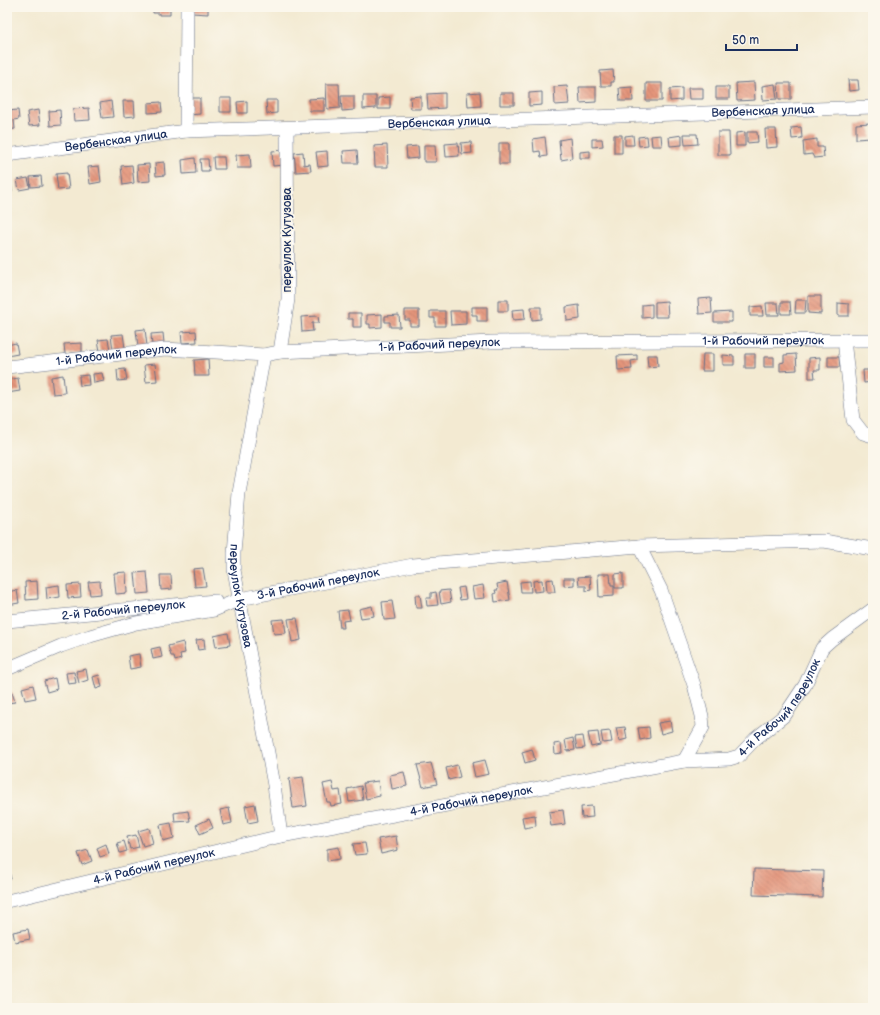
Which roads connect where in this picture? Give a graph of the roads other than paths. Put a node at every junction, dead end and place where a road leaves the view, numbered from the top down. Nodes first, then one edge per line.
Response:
1 (187, 7) edge
2 (873, 107) edge
3 (287, 128) junction
4 (186, 131) junction
5 (7, 155) edge
6 (844, 340) junction
7 (873, 340) edge
8 (280, 352) junction
9 (264, 355) junction
10 (7, 367) edge
11 (868, 435) edge
12 (873, 444) edge
13 (639, 546) junction
14 (873, 549) edge
15 (240, 599) junction
16 (873, 609) edge
17 (7, 621) edge
18 (7, 669) edge
19 (684, 761) junction
20 (281, 836) junction
21 (7, 901) edge

1 - 4 street
2 - 3 street, Вербенская улица
3 - 4 street, Вербенская улица
3 - 8 street, переулок Кутузова
4 - 5 street, Вербенская улица
6 - 7 street, 1-й Рабочий переулок
6 - 8 street, 1-й Рабочий переулок
6 - 11 street
8 - 9 street, 1-й Рабочий переулок
9 - 10 street, 1-й Рабочий переулок
9 - 15 street, переулок Кутузова
11 - 12 street
13 - 14 street, 3-й Рабочий переулок
13 - 15 street, 3-й Рабочий переулок
13 - 19 street
15 - 17 street, 2-й Рабочий переулок
15 - 18 street, 3-й Рабочий переулок
15 - 20 street, переулок Кутузова
16 - 19 street, 4-й Рабочий переулок
19 - 20 street, 4-й Рабочий переулок
20 - 21 street, 4-й Рабочий переулок

